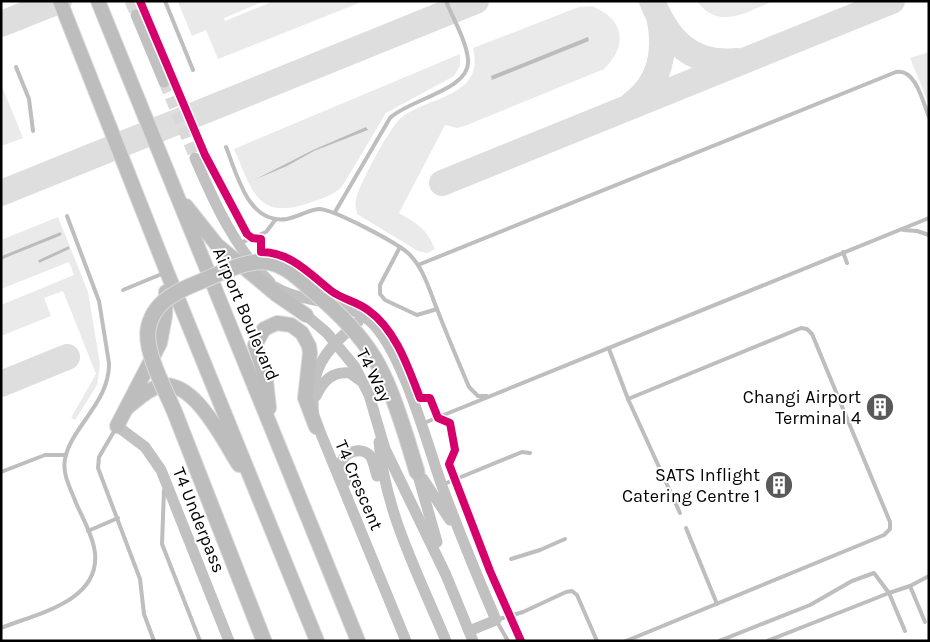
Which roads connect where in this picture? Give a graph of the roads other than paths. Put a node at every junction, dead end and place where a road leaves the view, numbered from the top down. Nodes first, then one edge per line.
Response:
1 (60, 1) edge
2 (98, 1) edge
3 (166, 1) edge
4 (446, 1) edge
5 (136, 15) tunnel mouth
6 (16, 67) dead end
7 (193, 70) dead end
8 (164, 82) tunnel mouth
9 (929, 117) edge
10 (33, 131) dead end
11 (226, 147) dead end
12 (196, 158) tunnel mouth
13 (174, 191) junction
14 (335, 212) junction
15 (67, 216) dead end
16 (929, 218) edge
17 (276, 219) junction
18 (900, 230) junction
19 (929, 235) edge
20 (238, 244) junction
21 (400, 247) junction
22 (843, 252) junction
23 (847, 264) dead end
24 (418, 265) junction
25 (167, 272) junction
26 (275, 287) junction
27 (123, 290) dead end
28 (437, 309) junction
29 (306, 315) junction
30 (369, 320) junction
31 (334, 342) junction
32 (609, 349) junction
33 (364, 385) junction
34 (492, 395) junction
35 (628, 399) junction
36 (128, 407) junction
37 (313, 407) junction
38 (270, 421) junction
39 (378, 423) junction
40 (421, 424) junction
41 (117, 426) junction
42 (316, 427) junction
43 (530, 453) dead end
44 (66, 455) junction
45 (1, 472) edge
46 (417, 472) junction
47 (164, 478) junction
48 (442, 484) junction
49 (258, 495) junction
50 (393, 512) junction
51 (680, 513) dead end
52 (118, 518) junction
53 (686, 528) dead end
54 (88, 531) junction
55 (460, 533) junction
56 (565, 538) dead end
57 (368, 550) junction
58 (511, 559) dead end
59 (446, 575) junction
60 (929, 576) edge
61 (910, 586) junction
62 (889, 592) junction
63 (717, 604) junction
64 (496, 620) junction
65 (925, 622) dead end
66 (1, 628) edge
67 (905, 631) dead end
68 (471, 636) edge
69 (154, 641) edge
70 (200, 641) edge
71 (229, 641) edge
72 (264, 641) edge
73 (318, 641) edge
74 (358, 641) edge
75 (406, 641) edge
76 (446, 641) edge
77 (508, 641) edge
78 (597, 641) edge
79 (626, 641) edge
80 (719, 641) edge
81 (767, 641) edge

1 - 25 highway
2 - 13 highway, Airport Boulevard
3 - 7 lane
4 - 14 lane
5 - 8 main road
6 - 10 lane
9 - 24 lane
11 - 17 lane
12 - 20 main road, T4 Way
13 - 29 highway
13 - 38 highway, Airport Boulevard
14 - 17 lane
14 - 21 lane
15 - 44 lane
16 - 18 lane
17 - 20 lane
18 - 19 lane
18 - 22 lane
20 - 26 main road, T4 Way
21 - 24 lane
21 - 28 lane
22 - 23 lane
22 - 32 lane
24 - 28 lane
25 - 27 lane
25 - 36 highway
25 - 49 highway
26 - 29 main road, T4 Way
26 - 30 main road
28 - 34 lane
29 - 31 main road, T4 Way
30 - 31 main road, T4 Crescent
30 - 40 main road
31 - 33 main road, T4 Way
31 - 37 main road, T4 Crescent
32 - 34 lane
32 - 35 lane
33 - 37 main road
33 - 39 main road, T4 Way
34 - 40 lane
35 - 51 lane
35 - 63 lane
36 - 41 highway
36 - 49 highway
37 - 42 main road, T4 Crescent
38 - 42 highway
38 - 74 highway, Airport Boulevard
39 - 50 main road
39 - 59 main road, T4 Way
40 - 48 main road
41 - 47 main road, T4 Underpass
41 - 52 lane
42 - 57 main road, T4 Crescent
43 - 48 lane
44 - 45 lane
44 - 54 lane
46 - 55 main road
46 - 59 main road
46 - 72 highway, bridge
47 - 70 lane
47 - 71 main road, T4 Underpass
48 - 55 main road
49 - 73 highway
50 - 57 main road
50 - 76 main road
52 - 54 lane
52 - 69 lane
53 - 63 lane
54 - 66 lane
55 - 64 main road
56 - 58 lane
57 - 75 main road, T4 Crescent
59 - 68 main road, T4 Way
60 - 61 lane
61 - 62 lane
61 - 65 lane
62 - 67 lane
62 - 80 lane
62 - 81 lane
63 - 79 lane
64 - 68 main road
64 - 77 lane
64 - 78 lane

